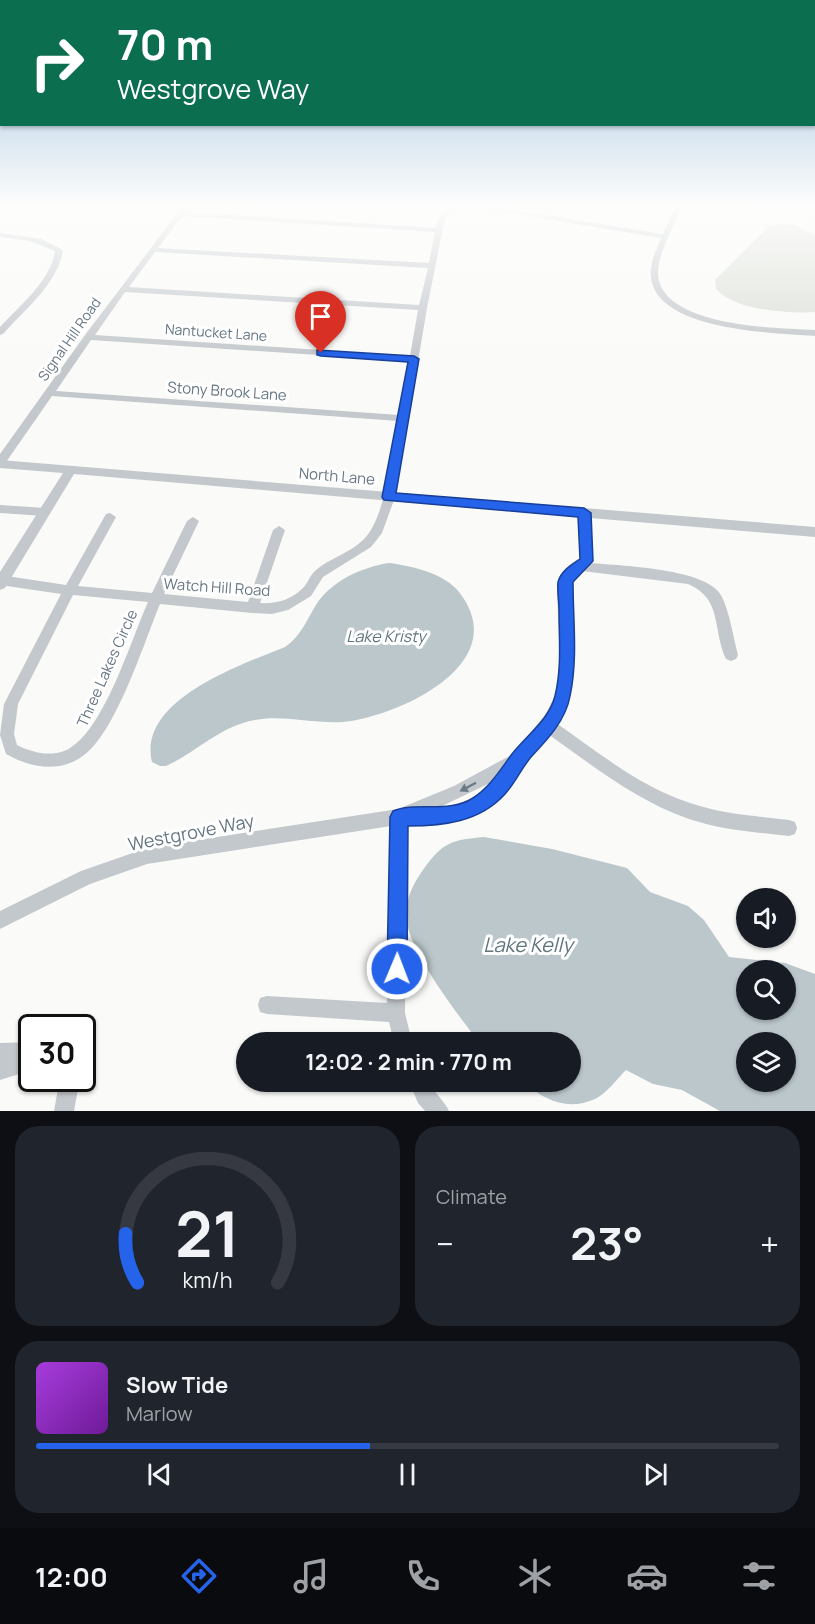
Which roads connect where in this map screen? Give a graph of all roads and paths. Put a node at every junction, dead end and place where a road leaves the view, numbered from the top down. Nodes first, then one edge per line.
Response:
1 (59, 259) edge
2 (146, 259) edge
3 (307, 259) edge
4 (433, 259) edge
5 (659, 259) edge
6 (432, 266) junction
7 (123, 290) junction
8 (423, 308) junction
9 (0, 332) edge
10 (815, 333) edge
11 (88, 337) junction
12 (414, 359) junction
13 (49, 393) junction
14 (403, 418) junction
15 (0, 463) edge
16 (70, 470) junction
17 (389, 497) junction
18 (0, 509) edge
19 (45, 512) junction
20 (584, 513) junction
21 (110, 517) dead end
22 (194, 521) dead end
23 (279, 530) dead end
24 (815, 532) edge
25 (581, 566) junction
26 (1, 582) edge
27 (69, 590) junction
28 (156, 599) junction
29 (252, 608) junction
30 (731, 655) dead end
31 (548, 726) junction
32 (399, 817) junction
33 (789, 828) dead end
34 (0, 920) edge
35 (267, 1005) dead end
36 (396, 1013) junction
37 (401, 1032) edge
38 (18, 1052) edge
39 (0, 1053) edge
40 (18, 1064) edge
41 (0, 1070) edge
42 (67, 1092) edge
43 (423, 1092) edge
44 (64, 1111) edge
45 (439, 1111) edge

1 - 9 street
2 - 7 street, Signal Hill Road
3 - 6 street
4 - 6 street, Watch Hill Road
5 - 10 street
6 - 8 street, Watch Hill Road
7 - 8 street
7 - 11 street, Signal Hill Road
8 - 12 street, Watch Hill Road
11 - 12 street, Nantucket Lane
11 - 13 street, Signal Hill Road
12 - 14 street, Watch Hill Road
13 - 14 street, Stony Brook Lane
13 - 15 street, Signal Hill Road
14 - 17 street, Watch Hill Road
15 - 16 street, North Lane
16 - 17 street, North Lane
16 - 19 street
17 - 20 street, North Lane
17 - 29 street, Watch Hill Road
18 - 19 street
19 - 26 street
20 - 24 street, North Lane
20 - 25 street, Westgrove Way
21 - 27 street
22 - 28 street
23 - 29 street
25 - 30 street
25 - 31 street, Westgrove Way
26 - 27 street, Watch Hill Road
27 - 28 street, Watch Hill Road
27 - 28 street, Three Lakes Circle
28 - 29 street, Watch Hill Road
31 - 32 street, Westgrove Way
31 - 33 street
32 - 34 street, Westgrove Way
32 - 36 street
35 - 36 street
36 - 37 street
38 - 39 street
40 - 41 street
42 - 44 street
43 - 45 street

